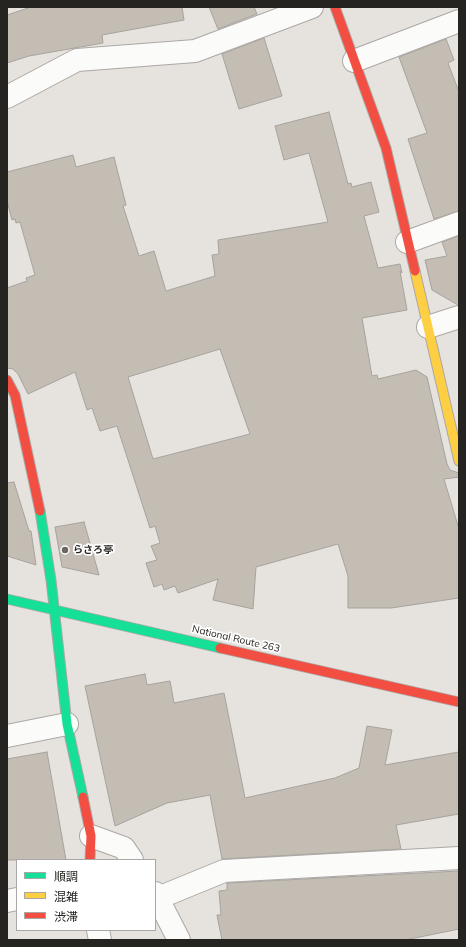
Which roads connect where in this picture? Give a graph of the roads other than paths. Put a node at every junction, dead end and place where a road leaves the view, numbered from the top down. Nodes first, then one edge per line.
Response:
1 (312, 7) edge
2 (335, 7) edge
3 (459, 21) edge
4 (354, 61) junction
5 (7, 97) edge
6 (459, 223) edge
7 (408, 242) junction
8 (459, 317) edge
9 (428, 327) junction
10 (7, 380) edge
11 (459, 461) edge
12 (7, 599) edge
13 (53, 609) junction
14 (459, 702) edge
15 (67, 724) junction
16 (7, 736) edge
17 (90, 836) junction
18 (459, 858) edge
19 (90, 859) edge
20 (131, 859) edge
21 (157, 895) edge
22 (179, 940) edge

1 - 5 street
2 - 4 main road
3 - 4 street
4 - 7 main road
6 - 7 street
7 - 9 main road
8 - 9 street
9 - 11 main road
10 - 13 main road
12 - 13 main road, National Route 263
13 - 14 main road, National Route 263
13 - 15 main road
15 - 16 street
15 - 17 main road
17 - 19 main road
17 - 20 street
18 - 21 street
21 - 22 street

